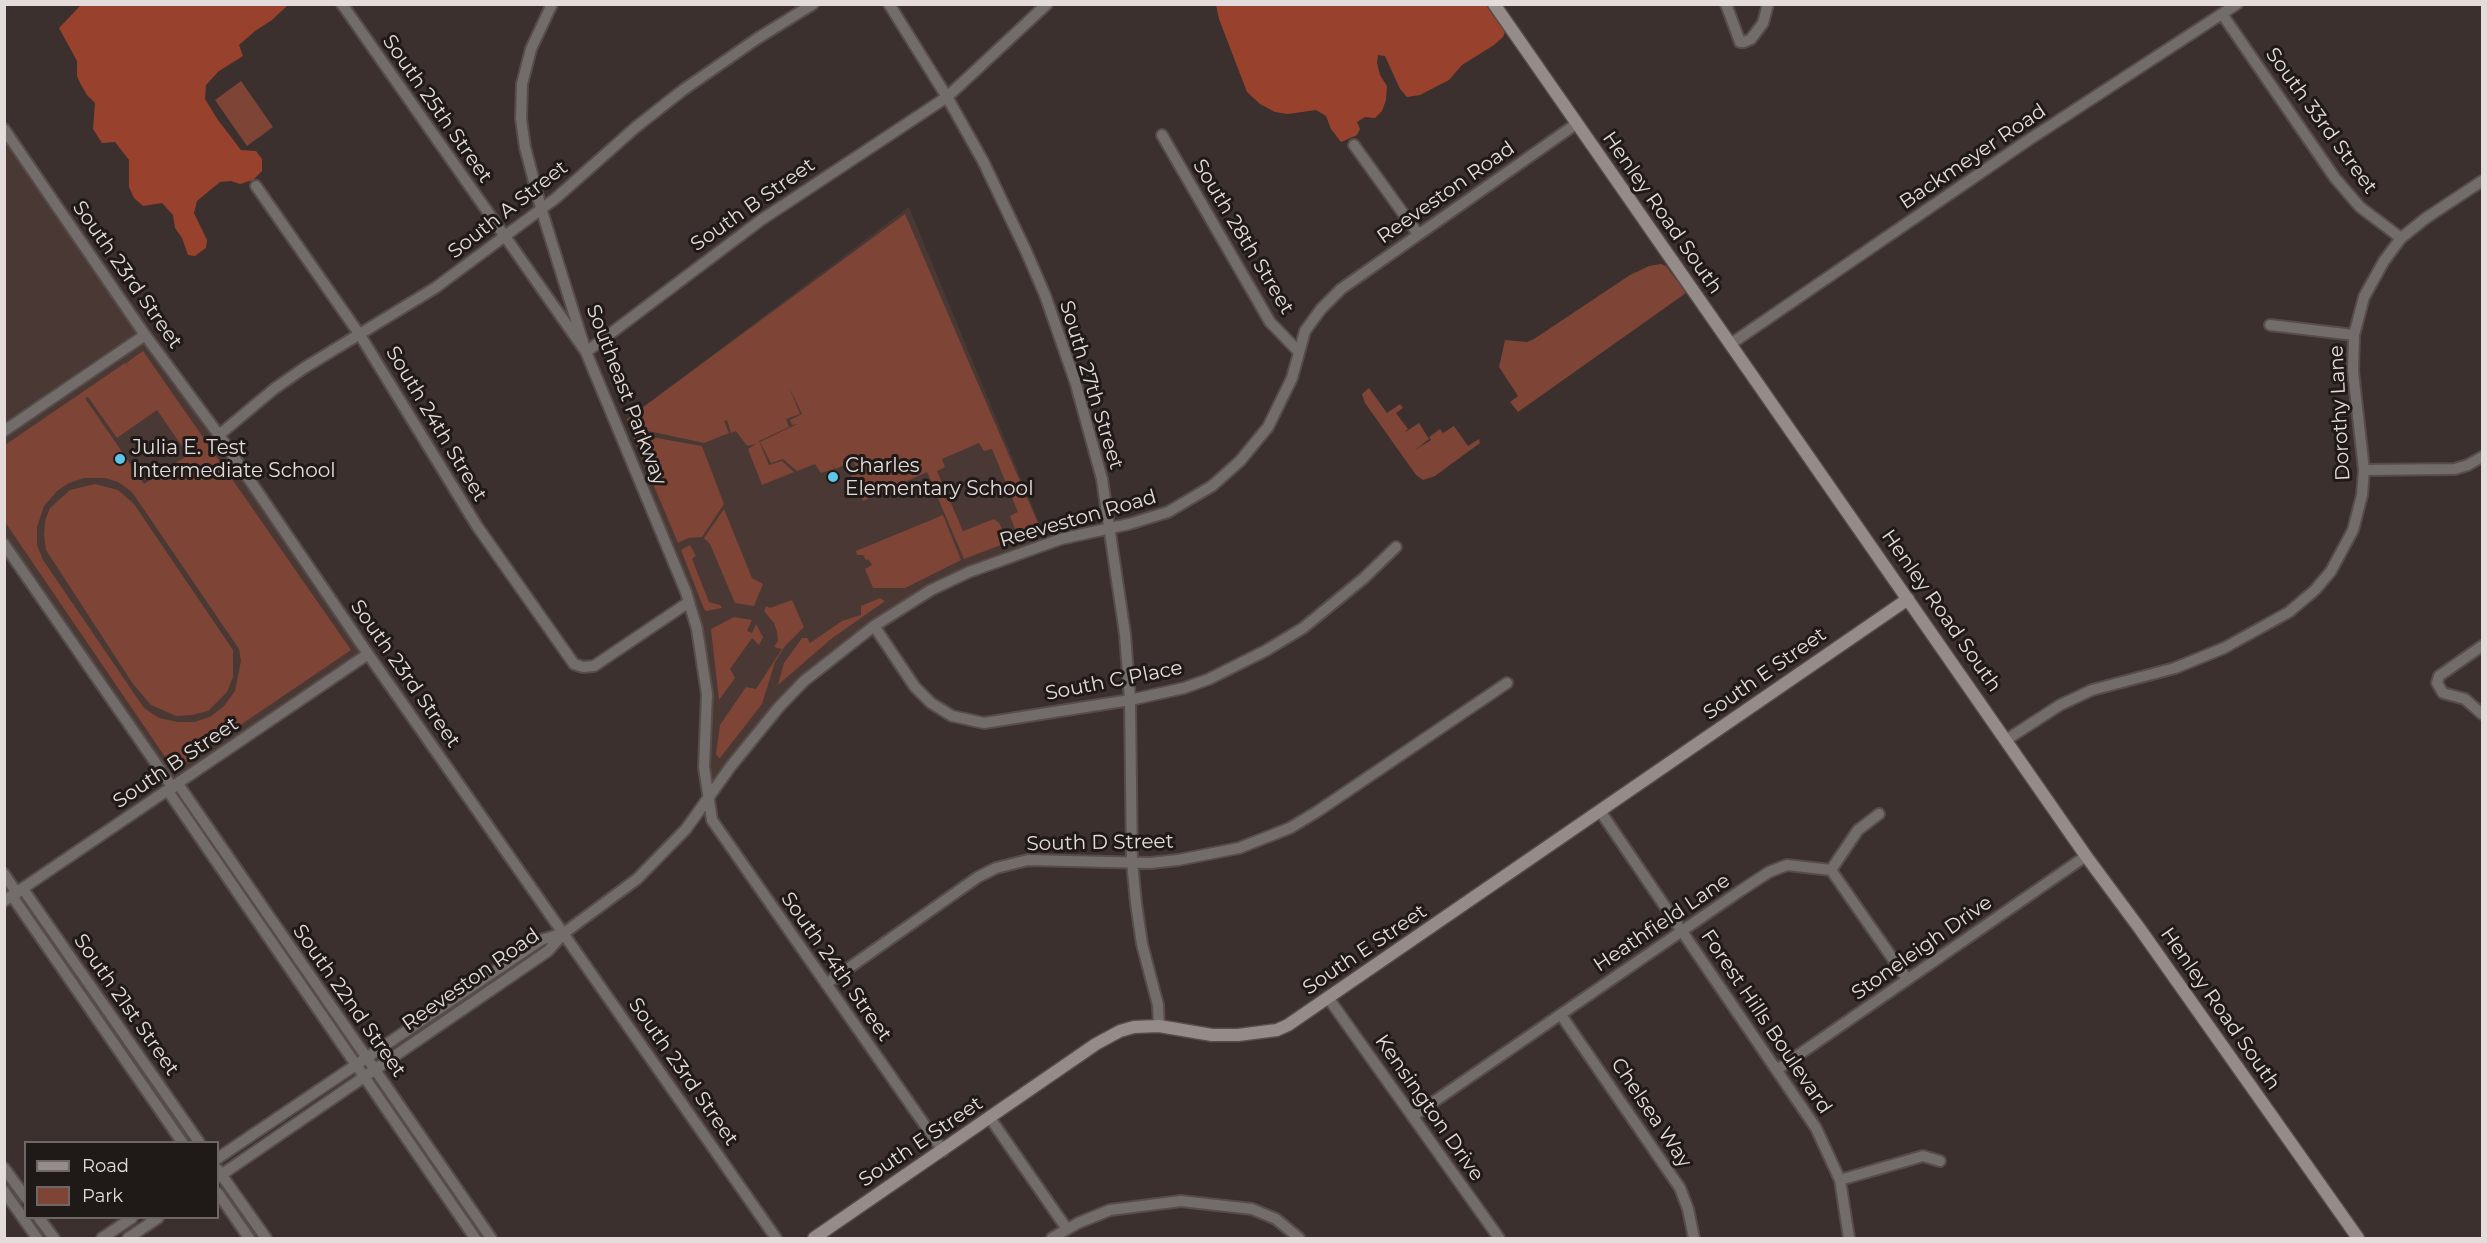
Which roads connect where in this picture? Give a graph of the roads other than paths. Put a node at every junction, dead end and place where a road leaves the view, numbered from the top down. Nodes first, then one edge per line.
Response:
1 (342, 4) edge
2 (552, 4) edge
3 (813, 4) edge
4 (889, 4) edge
5 (1047, 4) edge
6 (1494, 4) edge
7 (1726, 4) edge
8 (1768, 4) edge
9 (2237, 4) edge
10 (2222, 14) junction
11 (947, 97) junction
12 (1576, 124) junction
13 (4, 129) edge
14 (1162, 135) dead end
15 (1354, 145) dead end
16 (2481, 185) edge
17 (256, 186) dead end
18 (541, 208) junction
19 (1418, 234) junction
20 (504, 236) junction
21 (2401, 238) junction
22 (2270, 325) dead end
23 (145, 335) junction
24 (360, 335) junction
25 (2354, 335) junction
26 (1732, 343) junction
27 (586, 352) junction
28 (1299, 352) junction
29 (4, 431) edge
30 (219, 435) junction
31 (2482, 457) edge
32 (2364, 470) junction
33 (1110, 529) junction
34 (4, 544) edge
35 (1396, 546) dead end
36 (1908, 598) junction
37 (689, 602) junction
38 (874, 626) junction
39 (2482, 646) edge
40 (368, 654) junction
41 (1507, 683) dead end
42 (1130, 700) junction
43 (2482, 714) edge
44 (2006, 740) junction
45 (173, 788) junction
46 (707, 801) junction
47 (1600, 811) junction
48 (1879, 814) dead end
49 (2086, 856) junction
50 (1132, 862) junction
51 (1831, 870) junction
52 (4, 874) edge
53 (14, 895) edge
54 (1683, 930) junction
55 (564, 933) junction
56 (1907, 980) junction
57 (826, 984) junction
58 (1329, 999) junction
59 (1561, 1015) junction
60 (1159, 1026) junction
61 (367, 1058) junction
62 (356, 1064) junction
63 (1778, 1069) junction
64 (375, 1070) junction
65 (364, 1077) junction
66 (1413, 1116) junction
67 (990, 1118) junction
68 (181, 1141) edge
69 (198, 1141) edge
70 (943, 1151) junction
71 (219, 1157) edge
72 (1940, 1161) dead end
73 (4, 1168) edge
74 (219, 1173) edge
75 (1840, 1180) junction
76 (4, 1191) edge
77 (219, 1194) edge
78 (24, 1195) edge
79 (40, 1219) edge
80 (131, 1219) edge
81 (157, 1219) edge
82 (1067, 1229) junction
83 (37, 1239) edge
84 (54, 1239) edge
85 (102, 1239) edge
86 (128, 1239) edge
87 (249, 1239) edge
88 (266, 1239) edge
89 (475, 1239) edge
90 (491, 1239) edge
91 (776, 1239) edge
92 (814, 1239) edge
93 (1052, 1239) edge
94 (1299, 1239) edge
95 (1499, 1239) edge
96 (1694, 1239) edge
97 (1849, 1239) edge
98 (2358, 1239) edge

1 - 20 street, South 25th Street
2 - 18 street, Southeast Parkway
3 - 18 street, South A Street
4 - 11 street, South 27th Street
5 - 11 street, South B Street
6 - 12 street, Henley Road South
7 - 8 street
9 - 10 street, Backmeyer Road
10 - 21 street, South 33rd Street
10 - 26 street, Backmeyer Road
11 - 27 street, South B Street
11 - 33 street, South 27th Street
12 - 19 street, Reeveston Road
12 - 26 street, Henley Road South
13 - 23 street, South 23rd Street
14 - 28 street, South 28th Street
15 - 19 street
16 - 21 street, Dorothy Lane
17 - 24 street, South 24th Street
18 - 20 street, South A Street
18 - 27 street, Southeast Parkway
19 - 28 street, Reeveston Road
20 - 24 street, South A Street
20 - 27 street, South 25th Street
21 - 25 street, Dorothy Lane
22 - 25 street
23 - 29 street
23 - 30 street, South 23rd Street
24 - 30 street, South A Street
24 - 37 street, South 24th Street
25 - 32 street, Dorothy Lane
26 - 36 street, Henley Road South
27 - 37 street, Southeast Parkway
28 - 33 street, Reeveston Road
30 - 40 street, South 23rd Street
31 - 32 street
32 - 44 street, Dorothy Lane
33 - 38 street, Reeveston Road
33 - 42 street, South 27th Street
34 - 45 street, South 22nd Street
35 - 42 street, South C Place
36 - 44 street, Henley Road South
36 - 47 street, South E Street
37 - 46 street, Southeast Parkway
38 - 42 street, South C Place
38 - 46 street, Reeveston Road
39 - 43 street
40 - 45 street, South B Street
40 - 55 street, South 23rd Street
41 - 50 street, South D Street
42 - 50 street, South 27th Street
44 - 49 street, Henley Road South
45 - 53 street, South B Street
45 - 61 street, South 22nd Street
45 - 62 street, South 22nd Street
46 - 55 street, Reeveston Road
46 - 57 street, South 24th Street
47 - 54 street, Forest Hills Boulevard
47 - 58 street, South E Street
48 - 51 street
49 - 56 street, Stoneleigh Drive
49 - 98 street, Henley Road South
50 - 57 street, South D Street
50 - 60 street, South 27th Street
51 - 54 street, Heathfield Lane
51 - 56 street
52 - 53 street, South 21st Street
53 - 68 street, South 21st Street
53 - 69 street, South 21st Street
54 - 59 street, Heathfield Lane
54 - 63 street, Forest Hills Boulevard
55 - 61 street, Reeveston Road
55 - 64 street, Reeveston Road
55 - 91 street, South 23rd Street
56 - 63 street, Stoneleigh Drive
57 - 70 street, South 24th Street
58 - 60 street, South E Street
58 - 66 street, Kensington Drive
59 - 66 street, Heathfield Lane
59 - 96 street, Chelsea Way
60 - 67 street, South E Street
61 - 62 street, Reeveston Road
61 - 64 street, South 22nd Street
62 - 65 street, South 22nd Street
62 - 71 street, Reeveston Road
63 - 75 street, Forest Hills Boulevard
64 - 65 street, Reeveston Road
64 - 90 street, South 22nd Street
65 - 74 street, Reeveston Road
65 - 89 street, South 22nd Street
66 - 95 street, Kensington Drive
67 - 70 street, South E Street
67 - 82 street
70 - 92 street, South E Street
72 - 75 street
73 - 78 street
74 - 88 street
75 - 97 street, Forest Hills Boulevard
76 - 83 street
77 - 87 street
79 - 84 street
80 - 85 street
81 - 86 street
82 - 93 street
82 - 94 street

